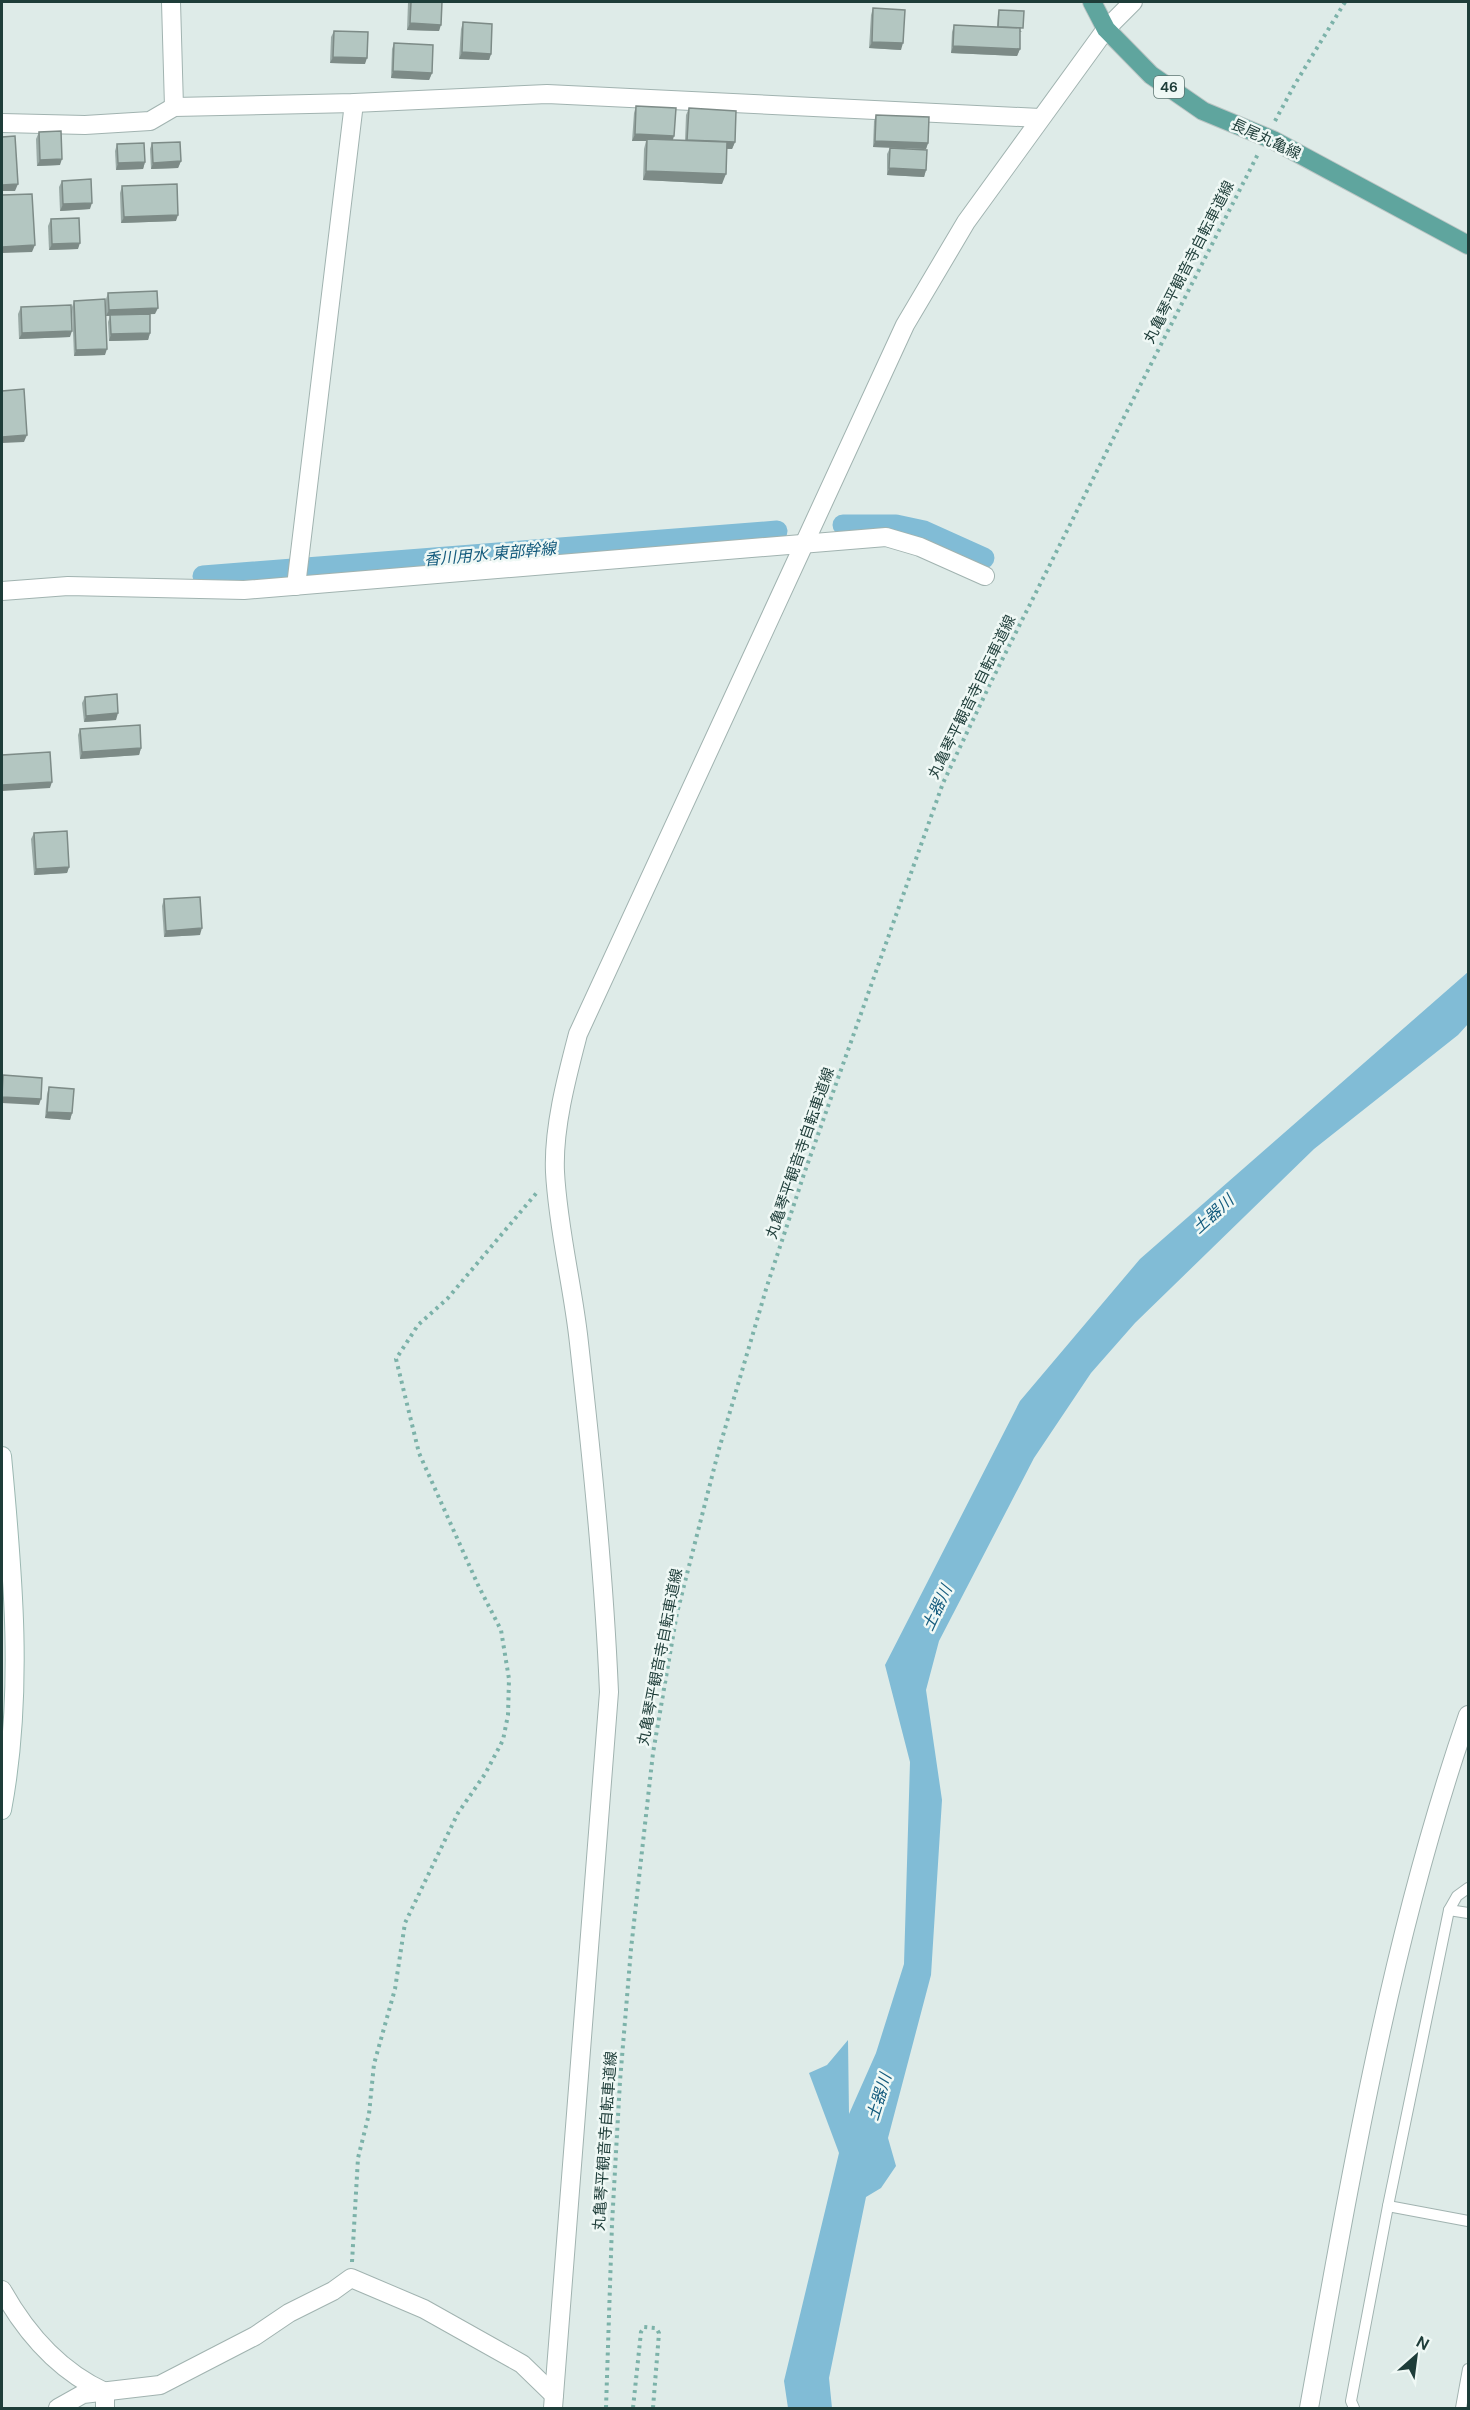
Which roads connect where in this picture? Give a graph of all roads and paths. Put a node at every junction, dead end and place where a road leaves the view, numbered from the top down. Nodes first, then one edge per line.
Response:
1 (171, 2) edge
2 (1092, 2) edge
3 (1133, 2) edge
4 (1345, 2) edge
5 (1106, 29) junction
6 (354, 103) junction
7 (174, 106) junction
8 (1040, 118) junction
9 (2, 123) edge
10 (1270, 139) junction
11 (1468, 245) edge
12 (805, 542) junction
13 (985, 576) dead end
14 (296, 586) junction
15 (2, 591) edge
16 (555, 1171) junction
17 (2, 1456) edge
18 (2, 1461) edge
19 (1468, 1715) edge
20 (2, 1810) edge
21 (1468, 1887) edge
22 (1449, 1910) junction
23 (1468, 1913) edge
24 (1388, 2206) junction
25 (1468, 2221) edge
26 (351, 2278) junction
27 (2, 2290) edge
28 (1468, 2369) edge
29 (105, 2400) edge
30 (553, 2402) edge
31 (58, 2409) edge
32 (606, 2409) edge
33 (633, 2409) edge
34 (653, 2409) edge
35 (1309, 2409) edge
36 (1354, 2409) edge
37 (1461, 2409) edge

1 - 7 street
2 - 5 main road, 長尾丸亀線 / 46
3 - 5 street
4 - 10 path, 丸亀琴平観音寺自転車道線
5 - 8 street
5 - 10 main road, 長尾丸亀線 / 46
6 - 7 street
6 - 8 street
6 - 14 street
7 - 9 street
8 - 12 street
10 - 11 main road, 長尾丸亀線 / 46
10 - 32 path, 丸亀琴平観音寺自転車道線
12 - 13 street
12 - 14 street
12 - 16 street
14 - 15 street
16 - 26 path
16 - 30 street
17 - 18 street
18 - 20 street
19 - 35 street
21 - 22 lane
22 - 23 lane
22 - 24 lane
24 - 25 lane
24 - 36 lane
26 - 29 street
26 - 30 street
27 - 29 street
28 - 37 lane
29 - 31 street
33 - 34 path

